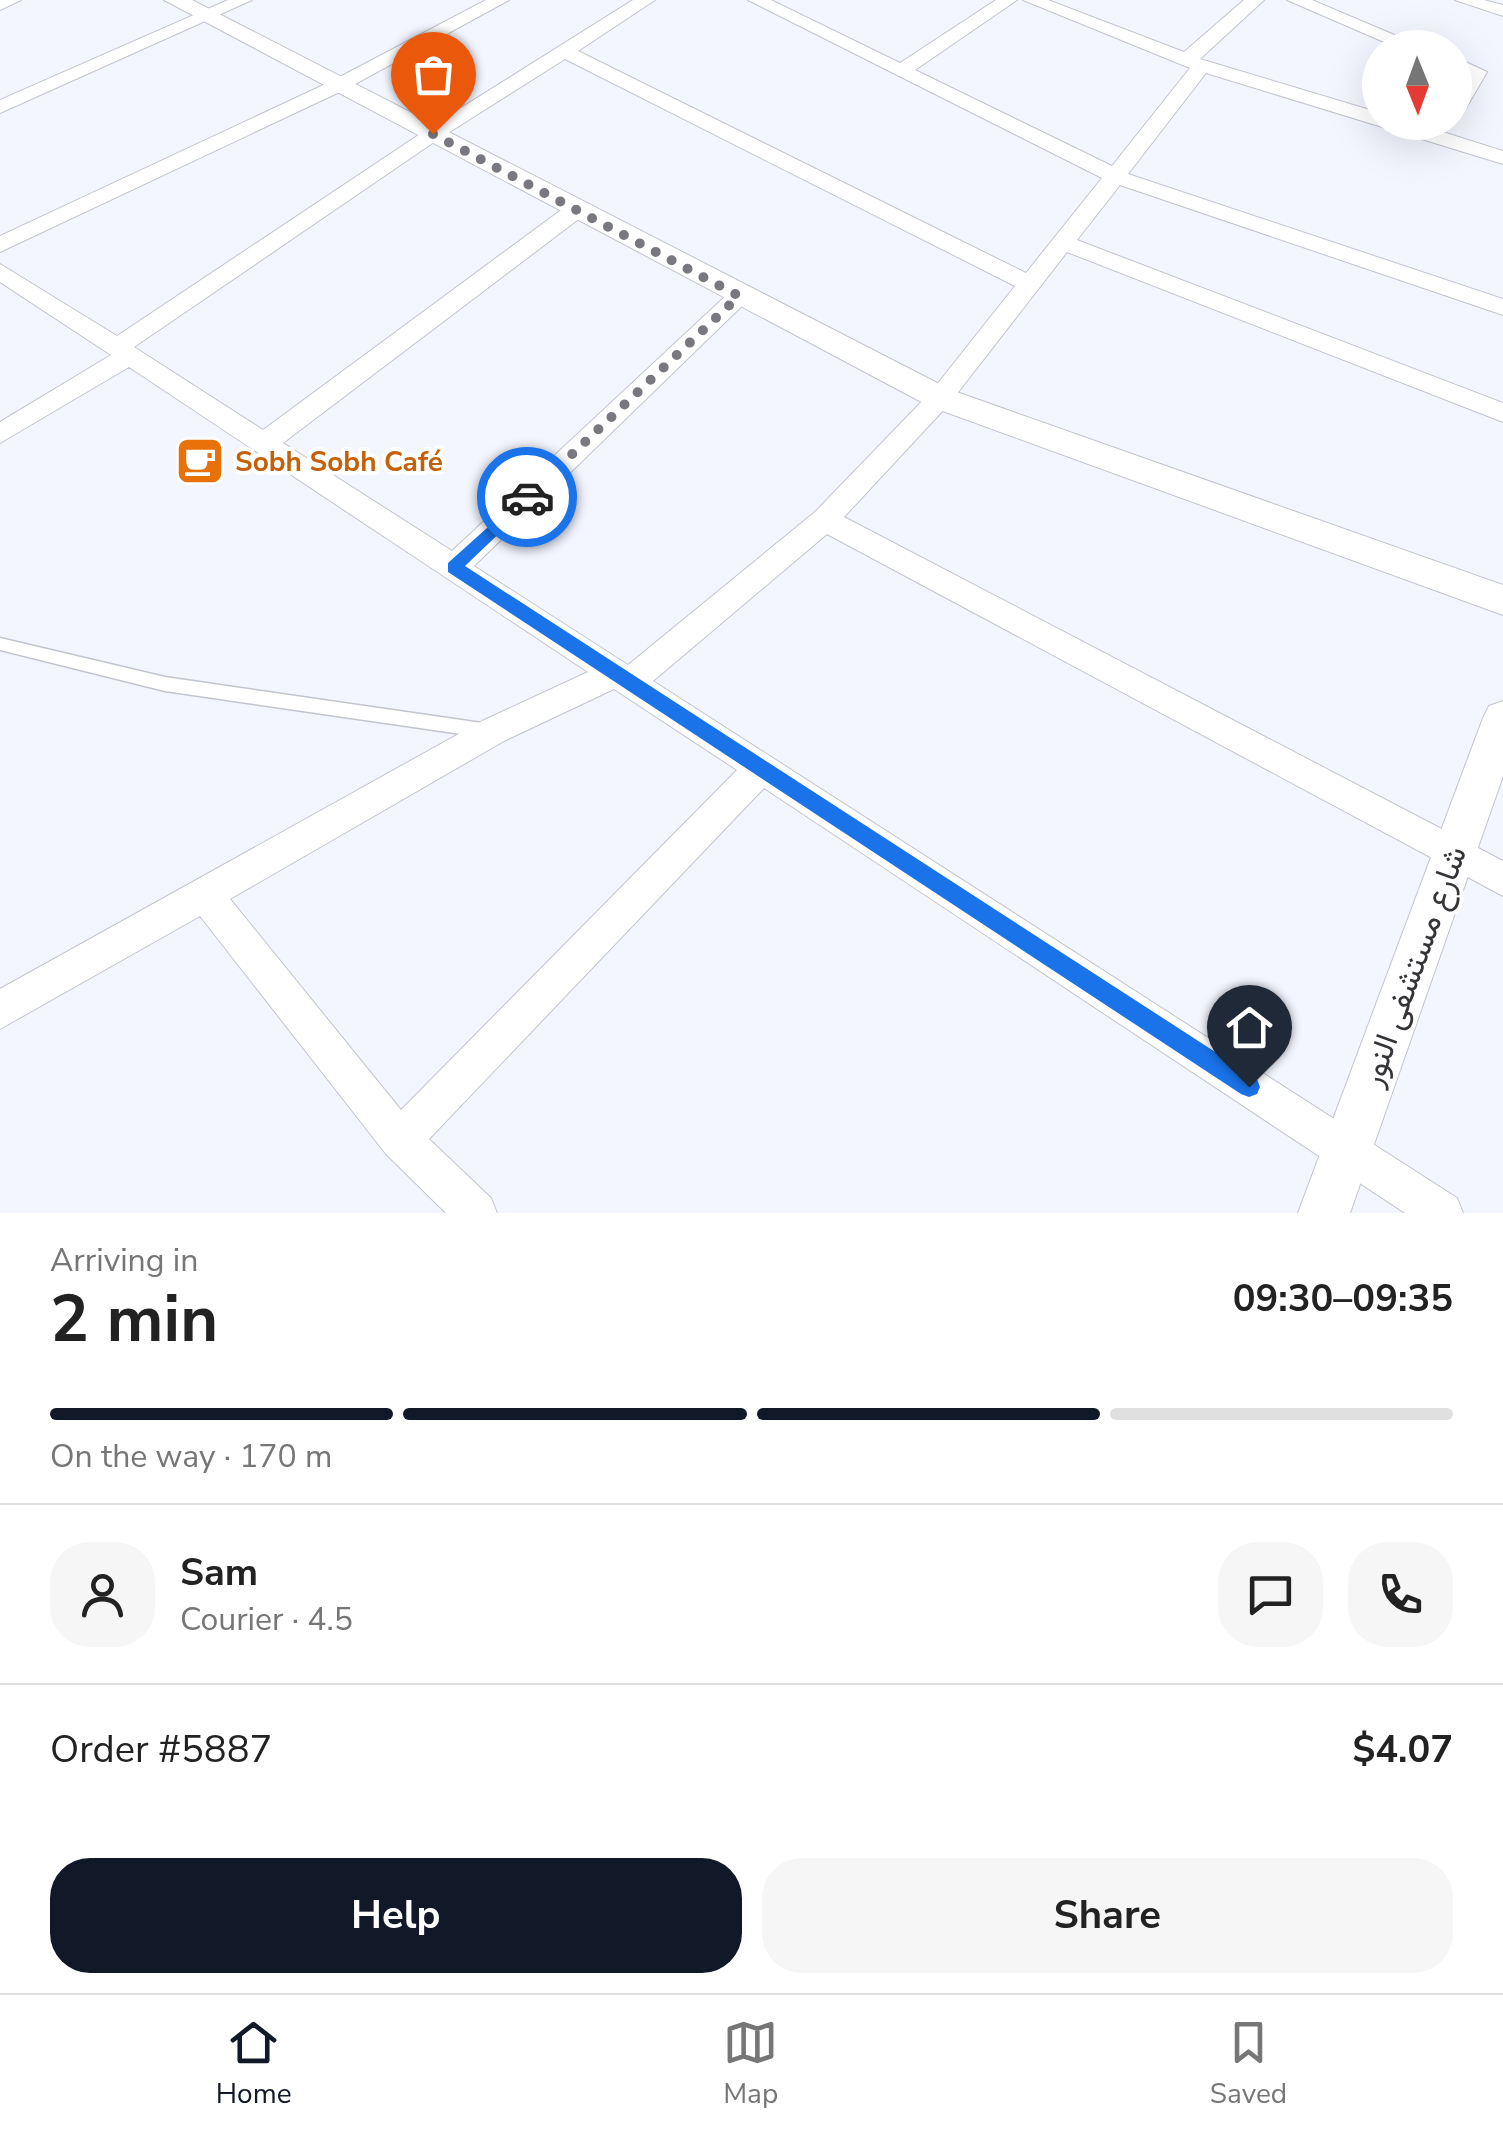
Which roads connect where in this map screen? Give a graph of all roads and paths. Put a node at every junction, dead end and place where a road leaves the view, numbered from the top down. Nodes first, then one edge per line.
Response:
1 (12, 0) edge
2 (175, 0) edge
3 (243, 0) edge
4 (500, 0) edge
5 (646, 0) edge
6 (757, 0) edge
7 (1008, 0) edge
8 (1032, 0) edge
9 (1255, 0) edge
10 (1296, 0) edge
11 (1464, 0) edge
12 (0, 5) edge
13 (1068, 6) edge
14 (1503, 11) edge
15 (206, 16) junction
16 (1371, 30) edge
17 (565, 52) junction
18 (1194, 63) junction
19 (903, 69) junction
20 (339, 86) junction
21 (0, 107) edge
22 (1362, 114) edge
23 (433, 134) junction
24 (1465, 140) edge
25 (1503, 158) edge
26 (1116, 177) junction
27 (576, 210) junction
28 (1065, 243) junction
29 (0, 245) edge
30 (0, 271) edge
31 (1030, 284) junction
32 (739, 296) junction
33 (1503, 307) edge
34 (123, 351) junction
35 (940, 398) junction
36 (1503, 413) edge
37 (0, 434) edge
38 (264, 443) junction
39 (824, 520) junction
40 (454, 567) junction
41 (1503, 600) edge
42 (0, 644) edge
43 (622, 678) junction
44 (1503, 718) edge
45 (493, 731) junction
46 (762, 768) junction
47 (1454, 852) junction
48 (1503, 879) edge
49 (204, 896) junction
50 (0, 1010) edge
51 (400, 1140) junction
52 (1346, 1150) junction
53 (476, 1213) edge
54 (1324, 1213) edge
55 (1442, 1213) edge

1 - 12 street
2 - 15 street
3 - 15 street
4 - 20 street
5 - 17 street
6 - 19 street
7 - 19 street
8 - 13 street
9 - 18 street
10 - 16 street
11 - 14 street
13 - 18 street
15 - 20 street
15 - 21 street
17 - 23 street
17 - 31 street
18 - 22 street
18 - 26 street
19 - 26 street
20 - 23 street
20 - 29 street
23 - 27 street
23 - 34 street
24 - 25 street
26 - 28 street
26 - 33 street
27 - 32 street
27 - 38 street
28 - 31 street
28 - 36 street
30 - 34 street
31 - 35 street
32 - 35 street
32 - 40 street
34 - 37 street
34 - 38 street
35 - 39 street
35 - 41 street
38 - 40 street
39 - 43 street
39 - 47 street
40 - 43 street
42 - 45 lane
43 - 45 street
43 - 46 street
44 - 47 street, شارع مستشفى النور
45 - 49 street
46 - 51 street
46 - 52 street
47 - 48 street
47 - 52 street, شارع مستشفى النور
49 - 50 street
49 - 51 street
51 - 53 street
52 - 54 street, شارع مستشفى النور
52 - 55 street

